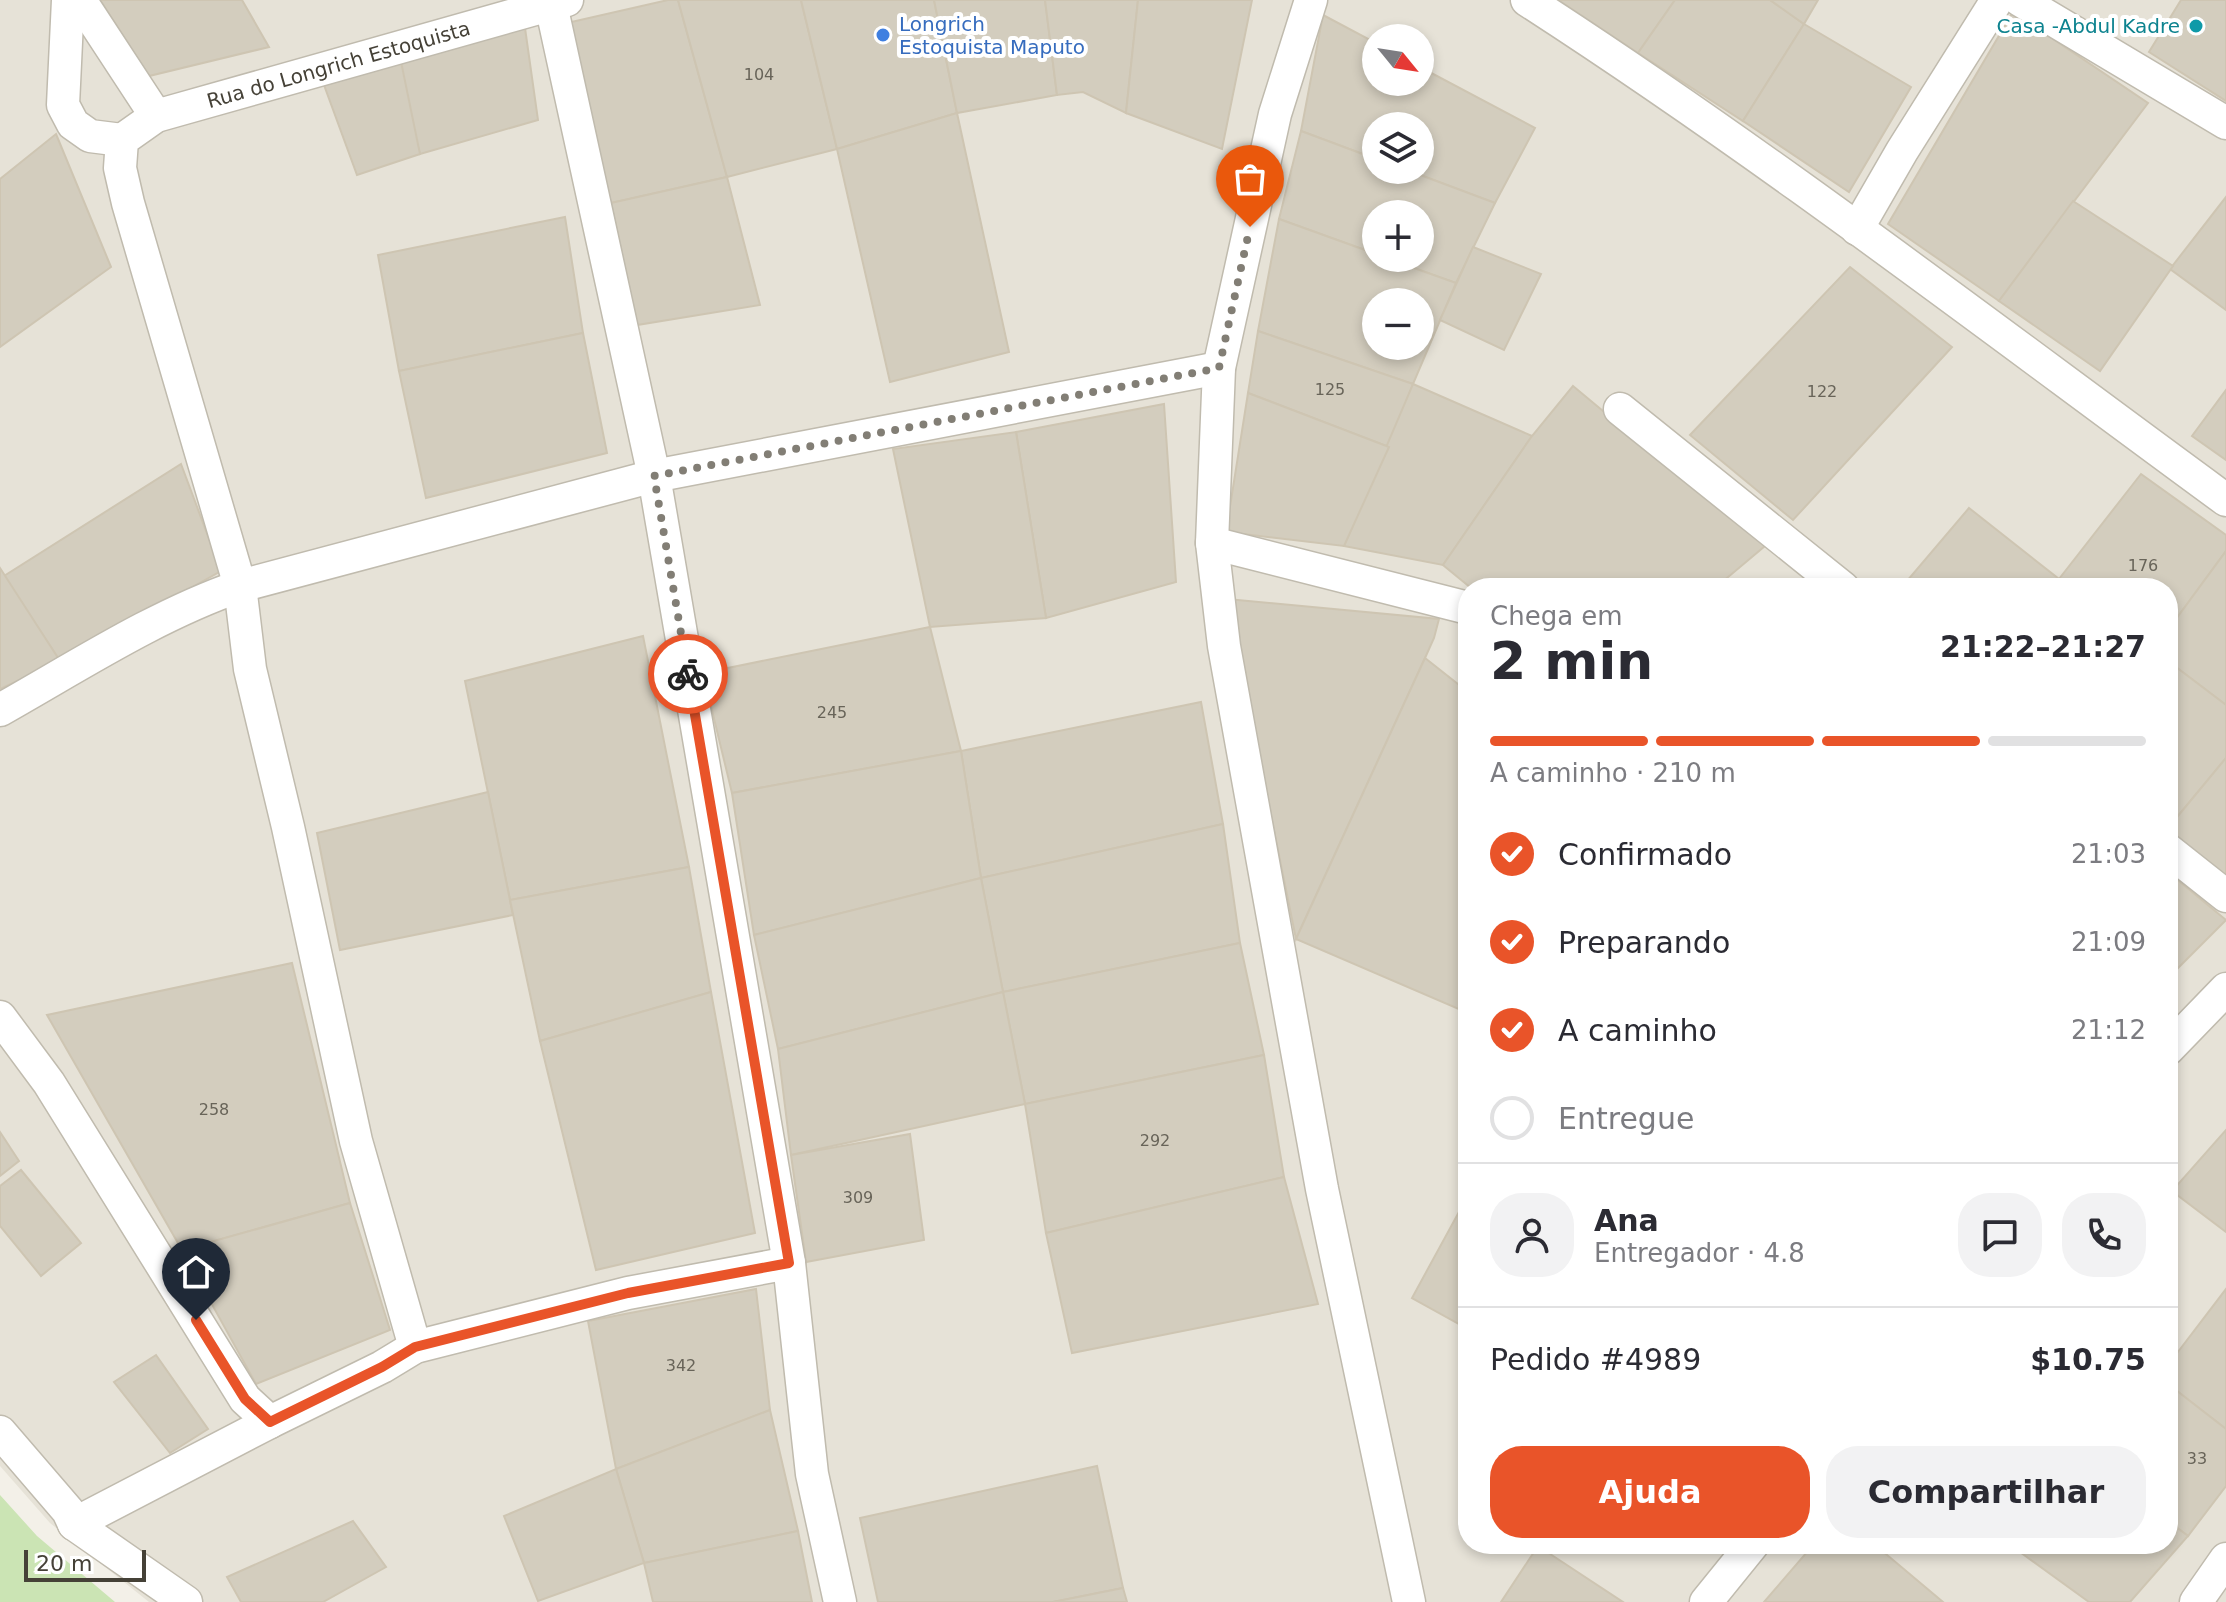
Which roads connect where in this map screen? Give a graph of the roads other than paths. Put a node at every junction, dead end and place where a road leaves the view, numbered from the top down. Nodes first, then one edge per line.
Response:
1 (68, 0) edge
2 (80, 0) edge
3 (1311, 0) edge
4 (1527, 0) edge
5 (1997, 0) edge
6 (2020, 0) edge
7 (556, 1) edge
8 (156, 116) junction
9 (2226, 123) edge
10 (122, 140) junction
11 (1857, 229) junction
12 (1219, 368) junction
13 (1620, 409) dead end
14 (654, 476) junction
15 (2226, 500) edge
16 (1212, 543) junction
17 (1831, 578) edge
18 (240, 586) junction
19 (1458, 605) edge
20 (0, 710) edge
21 (2178, 858) edge
22 (2226, 896) edge
23 (2226, 989) edge
24 (0, 1017) edge
25 (2178, 1039) edge
26 (789, 1263) junction
27 (415, 1347) junction
28 (270, 1422) junction
29 (0, 1432) edge
30 (74, 1524) junction
31 (1745, 1554) edge
32 (2226, 1559) edge
33 (186, 1602) edge
34 (840, 1602) edge
35 (1409, 1602) edge
36 (1706, 1602) edge
37 (2196, 1602) edge

1 - 10 street
2 - 8 street
3 - 12 street
4 - 11 street
5 - 11 street
6 - 9 street
7 - 8 street, Rua do Longrich Estoquista
7 - 14 street
8 - 10 street, Rua do Longrich Estoquista
10 - 18 street
11 - 15 street
12 - 14 street
12 - 16 street
13 - 17 street
14 - 18 street
14 - 26 street
16 - 19 street
16 - 35 street
18 - 20 street
18 - 27 street
21 - 22 street
23 - 25 street
24 - 28 street
26 - 27 street
26 - 34 street
27 - 28 street
28 - 30 street
29 - 30 street
30 - 33 street
31 - 36 street
32 - 37 street

